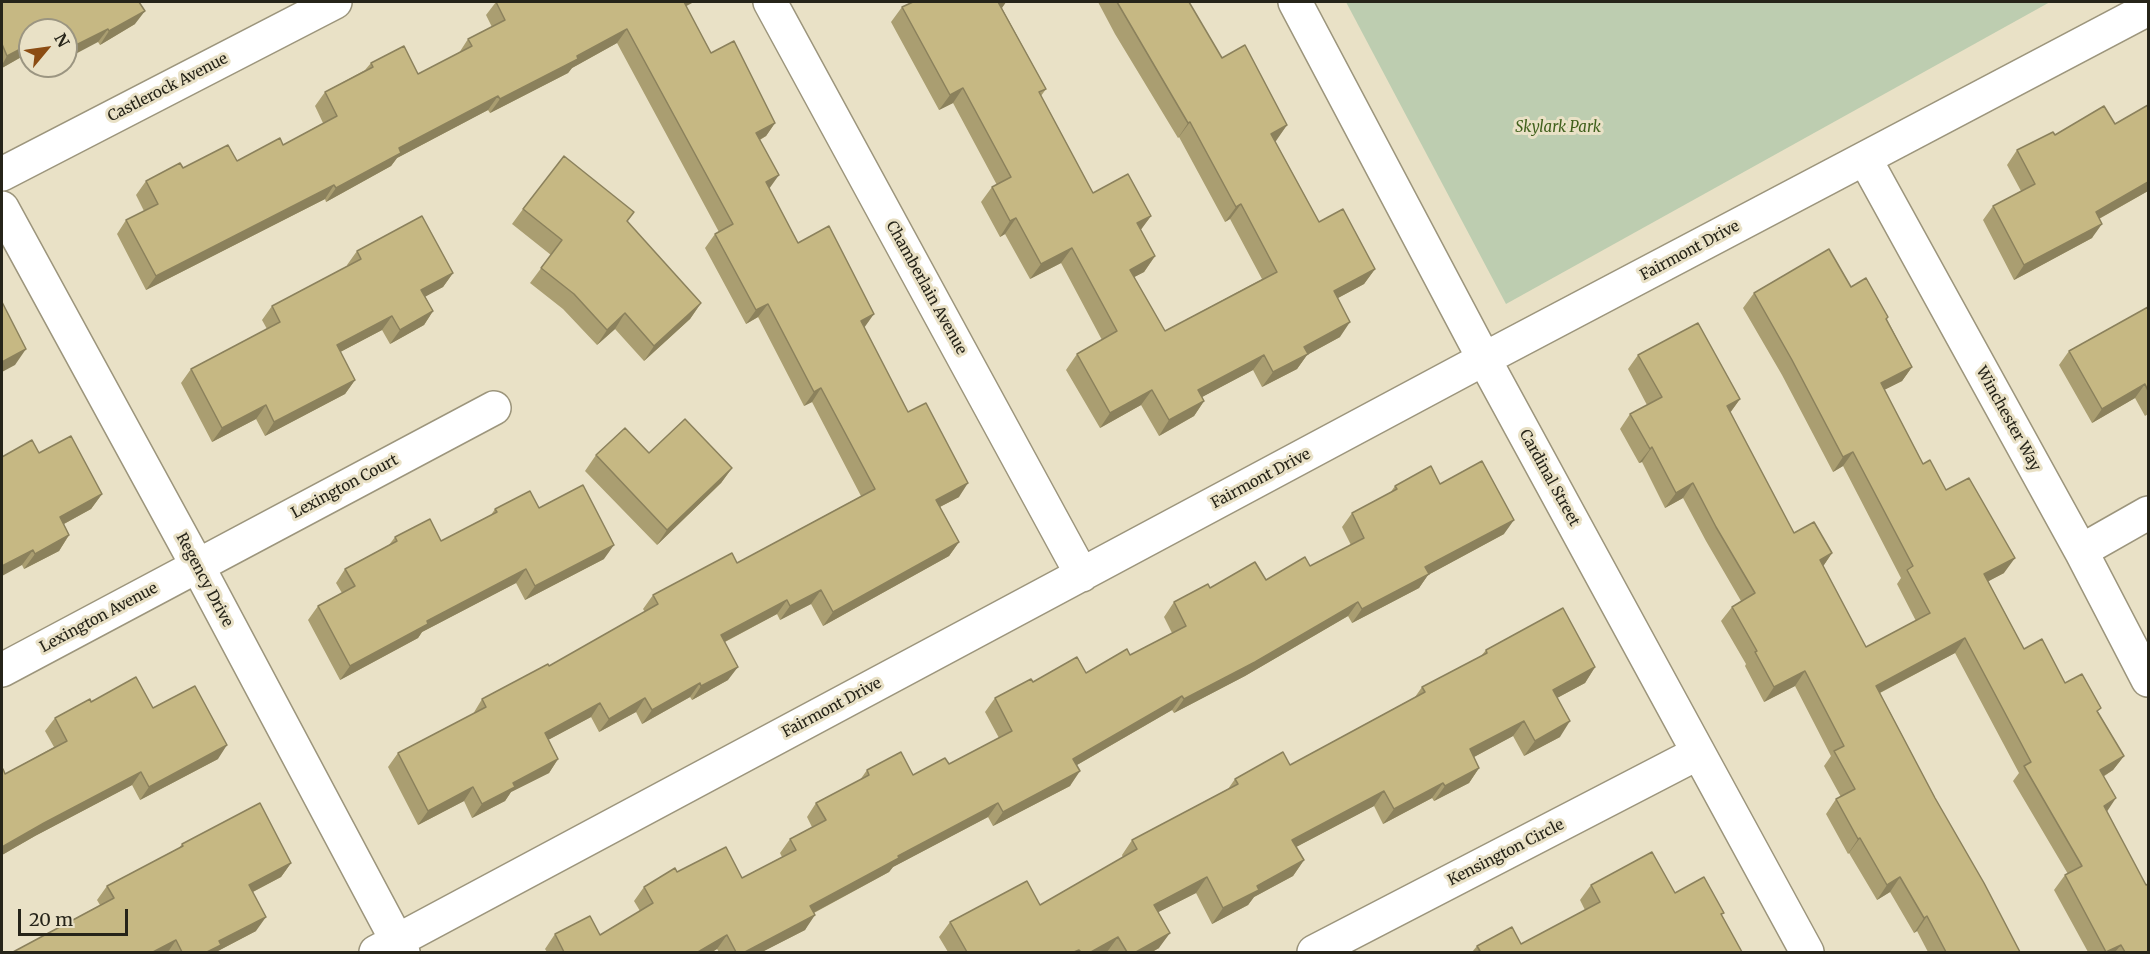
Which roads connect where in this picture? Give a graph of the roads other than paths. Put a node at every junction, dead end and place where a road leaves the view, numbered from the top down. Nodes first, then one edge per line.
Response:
1 (335, 2) edge
2 (770, 2) edge
3 (1295, 2) edge
4 (2148, 9) edge
5 (1865, 159) junction
6 (2, 174) edge
7 (2, 208) edge
8 (1484, 359) junction
9 (494, 408) dead end
10 (2148, 513) edge
11 (2081, 551) junction
12 (197, 565) junction
13 (1082, 575) junction
14 (2, 670) edge
15 (2148, 680) edge
16 (1698, 753) junction
17 (392, 949) edge
18 (1314, 952) edge
19 (1807, 952) edge

1 - 6 street, Castlerock Avenue
2 - 13 street, Chamberlain Avenue
3 - 8 street, Cardinal Street
4 - 5 street, Fairmont Drive
5 - 8 street, Fairmont Drive
5 - 11 street, Winchester Way
7 - 12 street, Regency Drive
8 - 13 street, Fairmont Drive
8 - 16 street, Cardinal Street
9 - 12 street, Lexington Court
10 - 11 street
11 - 15 street, Winchester Way
12 - 14 street, Lexington Avenue
12 - 17 street, Regency Drive
13 - 17 street, Fairmont Drive
16 - 18 street, Kensington Circle
16 - 19 street, Cardinal Street

